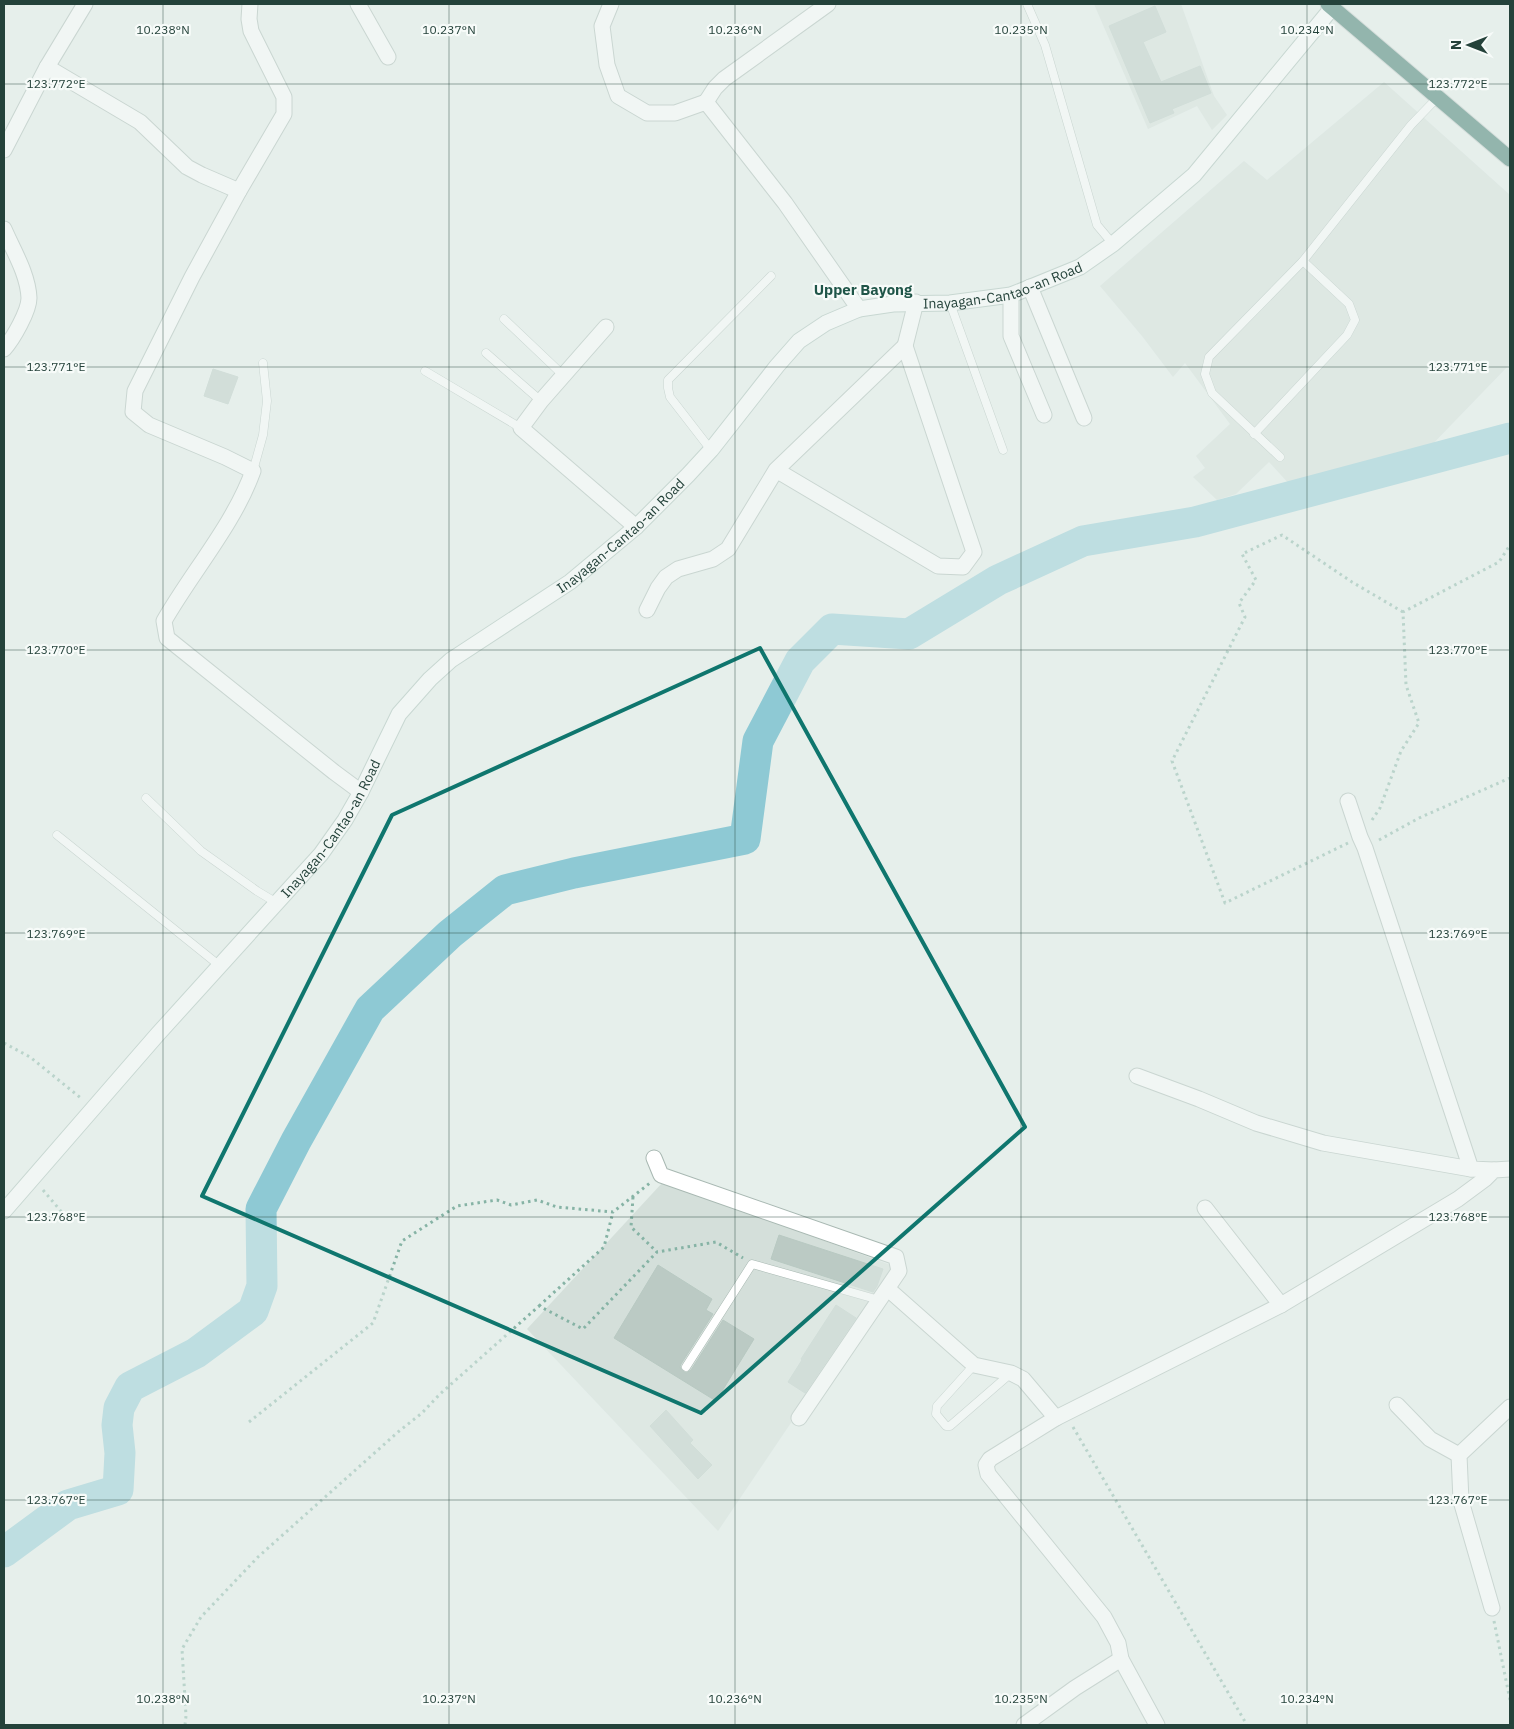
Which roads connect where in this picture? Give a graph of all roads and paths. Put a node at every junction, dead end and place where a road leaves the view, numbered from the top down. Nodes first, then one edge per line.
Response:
1 (85, 4) edge
2 (250, 4) edge
3 (358, 4) edge
4 (612, 4) edge
5 (828, 4) edge
6 (1027, 4) edge
7 (1330, 6) edge
8 (388, 58) dead end
9 (47, 67) junction
10 (1438, 97) junction
11 (706, 102) junction
12 (4, 150) edge
13 (1510, 160) edge
14 (239, 191) junction
15 (4, 229) edge
16 (1112, 244) junction
17 (1303, 261) junction
18 (771, 276) dead end
19 (1030, 288) junction
20 (1011, 295) junction
21 (916, 302) junction
22 (950, 303) junction
23 (859, 309) junction
24 (504, 320) dead end
25 (606, 327) dead end
26 (905, 346) junction
27 (4, 349) edge
28 (486, 354) dead end
29 (263, 363) dead end
30 (425, 371) dead end
31 (563, 375) junction
32 (540, 401) junction
33 (1044, 415) dead end
34 (1084, 418) dead end
35 (521, 428) junction
36 (1254, 434) junction
37 (711, 450) junction
38 (1003, 450) dead end
39 (1280, 457) dead end
40 (776, 470) junction
41 (253, 471) junction
42 (636, 527) junction
43 (1510, 545) edge
44 (647, 610) dead end
45 (1402, 612) junction
46 (1510, 778) edge
47 (362, 792) junction
48 (146, 798) dead end
49 (1348, 801) dead end
50 (57, 834) dead end
51 (1362, 843) junction
52 (277, 903) junction
53 (220, 966) junction
54 (4, 1043) edge
55 (1137, 1076) dead end
56 (93, 1108) junction
57 (654, 1158) dead end
58 (1471, 1168) junction
59 (1510, 1169) edge
60 (1494, 1170) junction
61 (661, 1175) junction
62 (33, 1178) junction
63 (633, 1196) junction
64 (1205, 1208) dead end
65 (4, 1212) edge
66 (613, 1212) junction
67 (65, 1216) dead end
68 (657, 1252) junction
69 (752, 1264) junction
70 (884, 1294) junction
71 (1281, 1304) junction
72 (539, 1306) junction
73 (974, 1365) junction
74 (686, 1366) dead end
75 (1011, 1372) junction
76 (1397, 1405) dead end
77 (1510, 1407) edge
78 (1060, 1416) junction
79 (799, 1418) dead end
80 (248, 1422) dead end
81 (1459, 1455) junction
82 (1492, 1608) joint
83 (1120, 1659) junction
84 (1510, 1700) edge
85 (184, 1725) edge
86 (1024, 1725) edge
87 (1157, 1725) edge
88 (1247, 1725) edge

1 - 9 street
2 - 14 street
3 - 8 street
4 - 11 street
5 - 11 street
6 - 16 lane
7 - 10 highway
7 - 16 street, Inayagan-Cantao-an Road
9 - 12 street
9 - 14 street
10 - 13 highway
10 - 17 lane
11 - 23 street
14 - 41 street
15 - 27 street
16 - 19 street, Inayagan-Cantao-an Road
17 - 36 lane
17 - 36 lane
18 - 37 lane
19 - 20 street, Inayagan-Cantao-an Road
19 - 34 street
20 - 22 street, Inayagan-Cantao-an Road
20 - 33 street
21 - 22 street, Inayagan-Cantao-an Road
21 - 23 street, Inayagan-Cantao-an Road
21 - 26 street
22 - 38 lane
23 - 37 street, Inayagan-Cantao-an Road
24 - 31 lane
25 - 31 street
26 - 40 street
26 - 40 street
28 - 32 lane
29 - 41 lane
30 - 35 lane
31 - 32 street
32 - 35 street
35 - 42 street
36 - 39 lane
37 - 42 street, Inayagan-Cantao-an Road
40 - 44 street
41 - 47 street
42 - 47 street, Inayagan-Cantao-an Road
43 - 45 path
45 - 51 path
45 - 51 path
46 - 51 path
47 - 52 street, Inayagan-Cantao-an Road
48 - 52 lane
49 - 51 street
50 - 53 lane
51 - 58 street
52 - 53 street, Inayagan-Cantao-an Road
53 - 56 street, Inayagan-Cantao-an Road
54 - 56 path
55 - 58 street
56 - 62 street, Inayagan-Cantao-an Road
57 - 61 street
58 - 60 street
59 - 60 street
60 - 71 street
61 - 63 path
61 - 70 street
62 - 65 street, Inayagan-Cantao-an Road
62 - 67 path
63 - 66 path
63 - 68 path
64 - 71 street
66 - 72 path
66 - 80 path
68 - 69 path
68 - 72 path
69 - 70 lane
69 - 74 lane
70 - 73 street
70 - 79 street
71 - 78 street
72 - 85 path
73 - 75 street
73 - 75 lane
75 - 78 street
76 - 81 street
77 - 81 street
78 - 83 street
78 - 88 path
81 - 82 street
82 - 84 path
83 - 86 street
83 - 87 street

